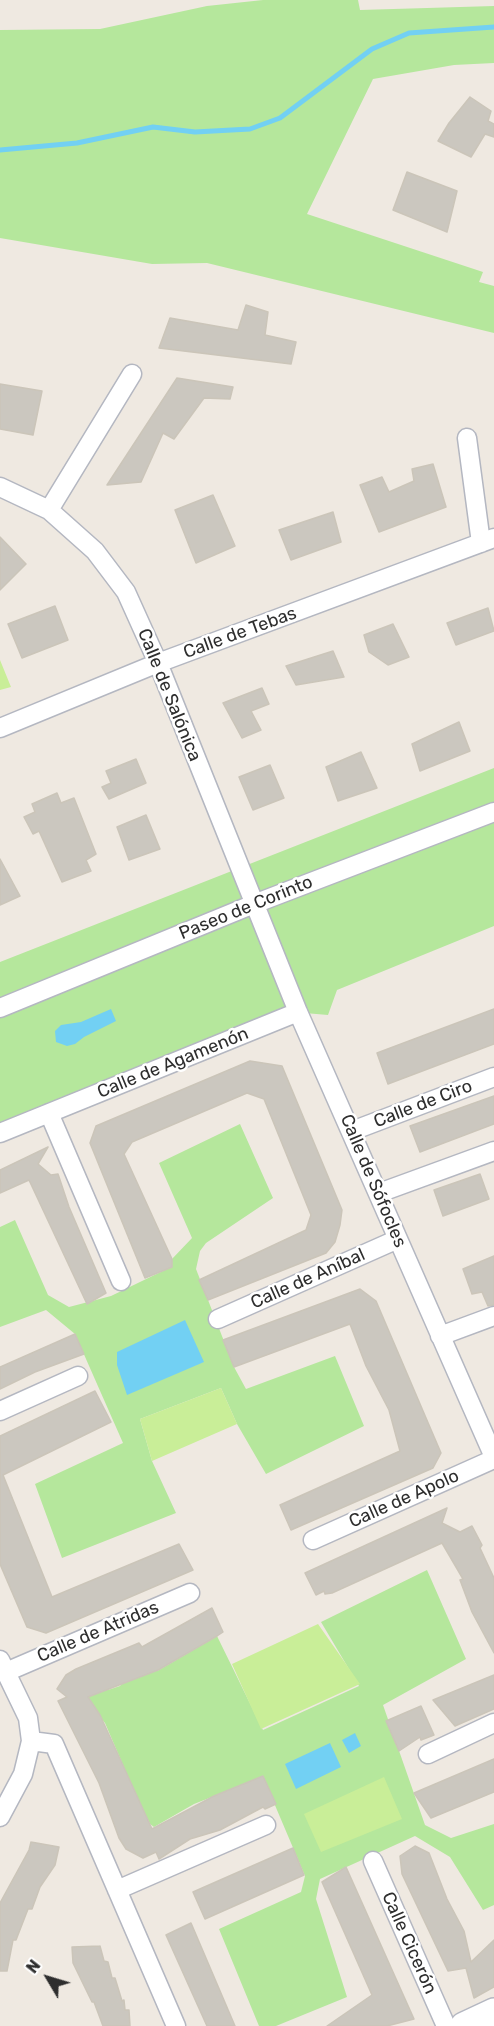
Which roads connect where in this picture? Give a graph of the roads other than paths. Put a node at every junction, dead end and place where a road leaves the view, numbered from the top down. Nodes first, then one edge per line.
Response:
1 (132, 374) dead end
2 (467, 438) dead end
3 (0, 487) edge
4 (49, 510) junction
5 (488, 541) edge
6 (158, 663) junction
7 (0, 728) edge
8 (494, 812) edge
9 (254, 904) junction
10 (0, 1008) edge
11 (298, 1012) junction
12 (494, 1077) edge
13 (49, 1113) junction
14 (352, 1131) junction
15 (0, 1133) edge
16 (494, 1151) edge
17 (379, 1193) junction
18 (398, 1239) junction
19 (121, 1281) dead end
20 (494, 1316) edge
21 (218, 1319) dead end
22 (440, 1336) junction
23 (78, 1376) dead end
24 (0, 1411) edge
25 (494, 1458) edge
26 (313, 1539) dead end
27 (190, 1593) dead end
28 (3, 1666) edge
29 (494, 1723) edge
30 (31, 1741) junction
31 (428, 1754) dead end
32 (0, 1817) edge
33 (266, 1825) dead end
34 (373, 1861) dead end
35 (117, 1890) junction
36 (494, 2012) edge
37 (176, 2026) edge
38 (446, 2026) edge
39 (464, 2026) edge

1 - 4 street
2 - 5 street, Calle de Tebas
3 - 4 street, Calle de Salónica
4 - 6 street, Calle de Salónica
5 - 6 street, Calle de Tebas
6 - 7 street, Calle de Tebas
6 - 9 street, Calle de Salónica
8 - 9 street, Paseo de Corinto
9 - 10 street, Paseo de Corinto
9 - 11 street, Calle de Sófocles
11 - 13 street, Calle de Agamenón
11 - 14 street, Calle de Sófocles
12 - 14 street, Calle de Ciro
13 - 15 street, Calle de Agamenón
13 - 19 street
14 - 17 street, Calle de Sófocles
16 - 17 street
17 - 18 street, Calle de Sófocles
18 - 21 street, Calle de Aníbal
18 - 22 street, Calle de Sófocles
20 - 22 street
22 - 25 street, Calle de Sófocles
23 - 24 street
25 - 26 street, Calle de Apolo
27 - 28 street, Calle de Atridas
28 - 30 street
29 - 31 street
30 - 32 street
30 - 35 street
33 - 35 street
34 - 38 street, Calle Cicerón
35 - 37 street
36 - 39 main road

